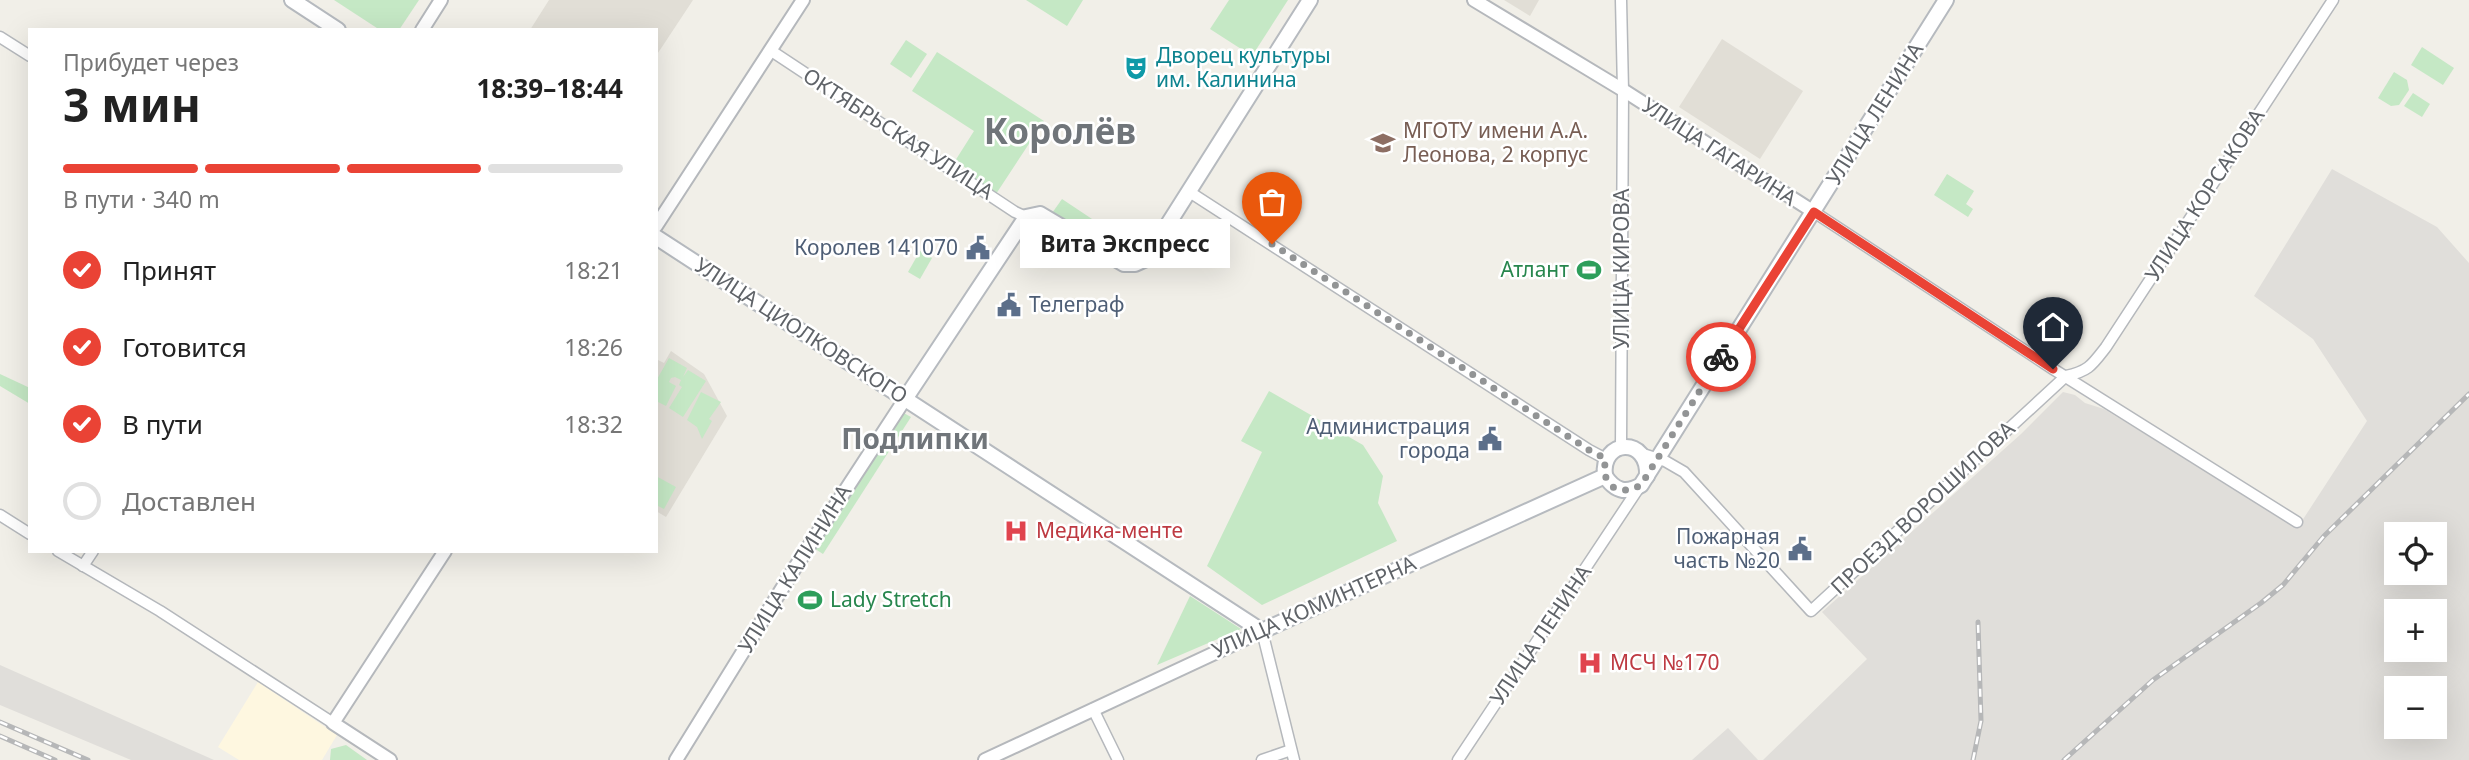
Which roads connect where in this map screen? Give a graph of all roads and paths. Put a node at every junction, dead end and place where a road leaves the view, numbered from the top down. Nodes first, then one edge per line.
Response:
1 (292, 0) edge
2 (441, 0) edge
3 (803, 0) edge
4 (1310, 0) edge
5 (1474, 0) edge
6 (1620, 0) edge
7 (1946, 0) edge
8 (2333, 0) edge
9 (335, 28) edge
10 (423, 28) edge
11 (0, 37) edge
12 (770, 50) junction
13 (28, 56) edge
14 (1623, 90) junction
15 (1188, 191) junction
16 (1814, 212) junction
17 (1033, 215) junction
18 (658, 223) edge
19 (658, 238) edge
20 (2066, 376) junction
21 (905, 399) junction
22 (1621, 447) junction
23 (1650, 456) junction
24 (1606, 459) junction
25 (1605, 476) junction
26 (1644, 480) junction
27 (1621, 491) junction
28 (1623, 511) junction
29 (0, 515) edge
30 (2297, 522) dead end
31 (28, 533) edge
32 (61, 553) edge
33 (92, 553) edge
34 (443, 553) edge
35 (83, 566) junction
36 (1262, 631) junction
37 (1093, 709) junction
38 (333, 723) junction
39 (1292, 755) edge
40 (390, 760) edge
41 (676, 760) edge
42 (985, 760) edge
43 (1118, 760) edge
44 (1262, 760) edge
45 (1458, 760) edge

1 - 9 main road
2 - 10 street
3 - 12 street
4 - 15 main road
5 - 14 street, УЛИЦА ГАГАРИНА
6 - 14 street, УЛИЦА КИРОВА
7 - 16 main road, УЛИЦА ЛЕНИНА
8 - 20 street, УЛИЦА КОРСАКОВА
11 - 13 street
12 - 17 street, ОКТЯБРЬСКАЯ УЛИЦА
12 - 18 street
14 - 16 street, УЛИЦА ГАГАРИНА
14 - 22 street, УЛИЦА КИРОВА
15 - 17 main road
15 - 24 street
16 - 20 street, УЛИЦА ГАГАРИНА
16 - 23 main road, УЛИЦА ЛЕНИНА
17 - 21 main road, УЛИЦА КАЛИНИНА
19 - 21 main road, УЛИЦА ЦИОЛКОВСКОГО
20 - 23 street, ПРОЕЗД ВОРОШИЛОВА
20 - 30 street, УЛИЦА ГАГАРИНА
21 - 36 main road, УЛИЦА ЦИОЛКОВСКОГО
21 - 41 street, УЛИЦА КАЛИНИНА
22 - 23 main road
22 - 24 main road
23 - 26 main road, УЛИЦА ЛЕНИНА
24 - 25 main road
25 - 27 main road
25 - 36 main road, УЛИЦА КОМИНТЕРНА
26 - 27 main road
26 - 28 street, УЛИЦА ЛЕНИНА
27 - 28 street
28 - 45 street, УЛИЦА ЛЕНИНА
29 - 31 street
32 - 35 street
33 - 35 street
34 - 38 street
35 - 38 street
36 - 37 street, УЛИЦА КОМИНТЕРНА
36 - 39 street
37 - 42 street, УЛИЦА КОМИНТЕРНА
37 - 43 street
38 - 40 street
39 - 44 street

